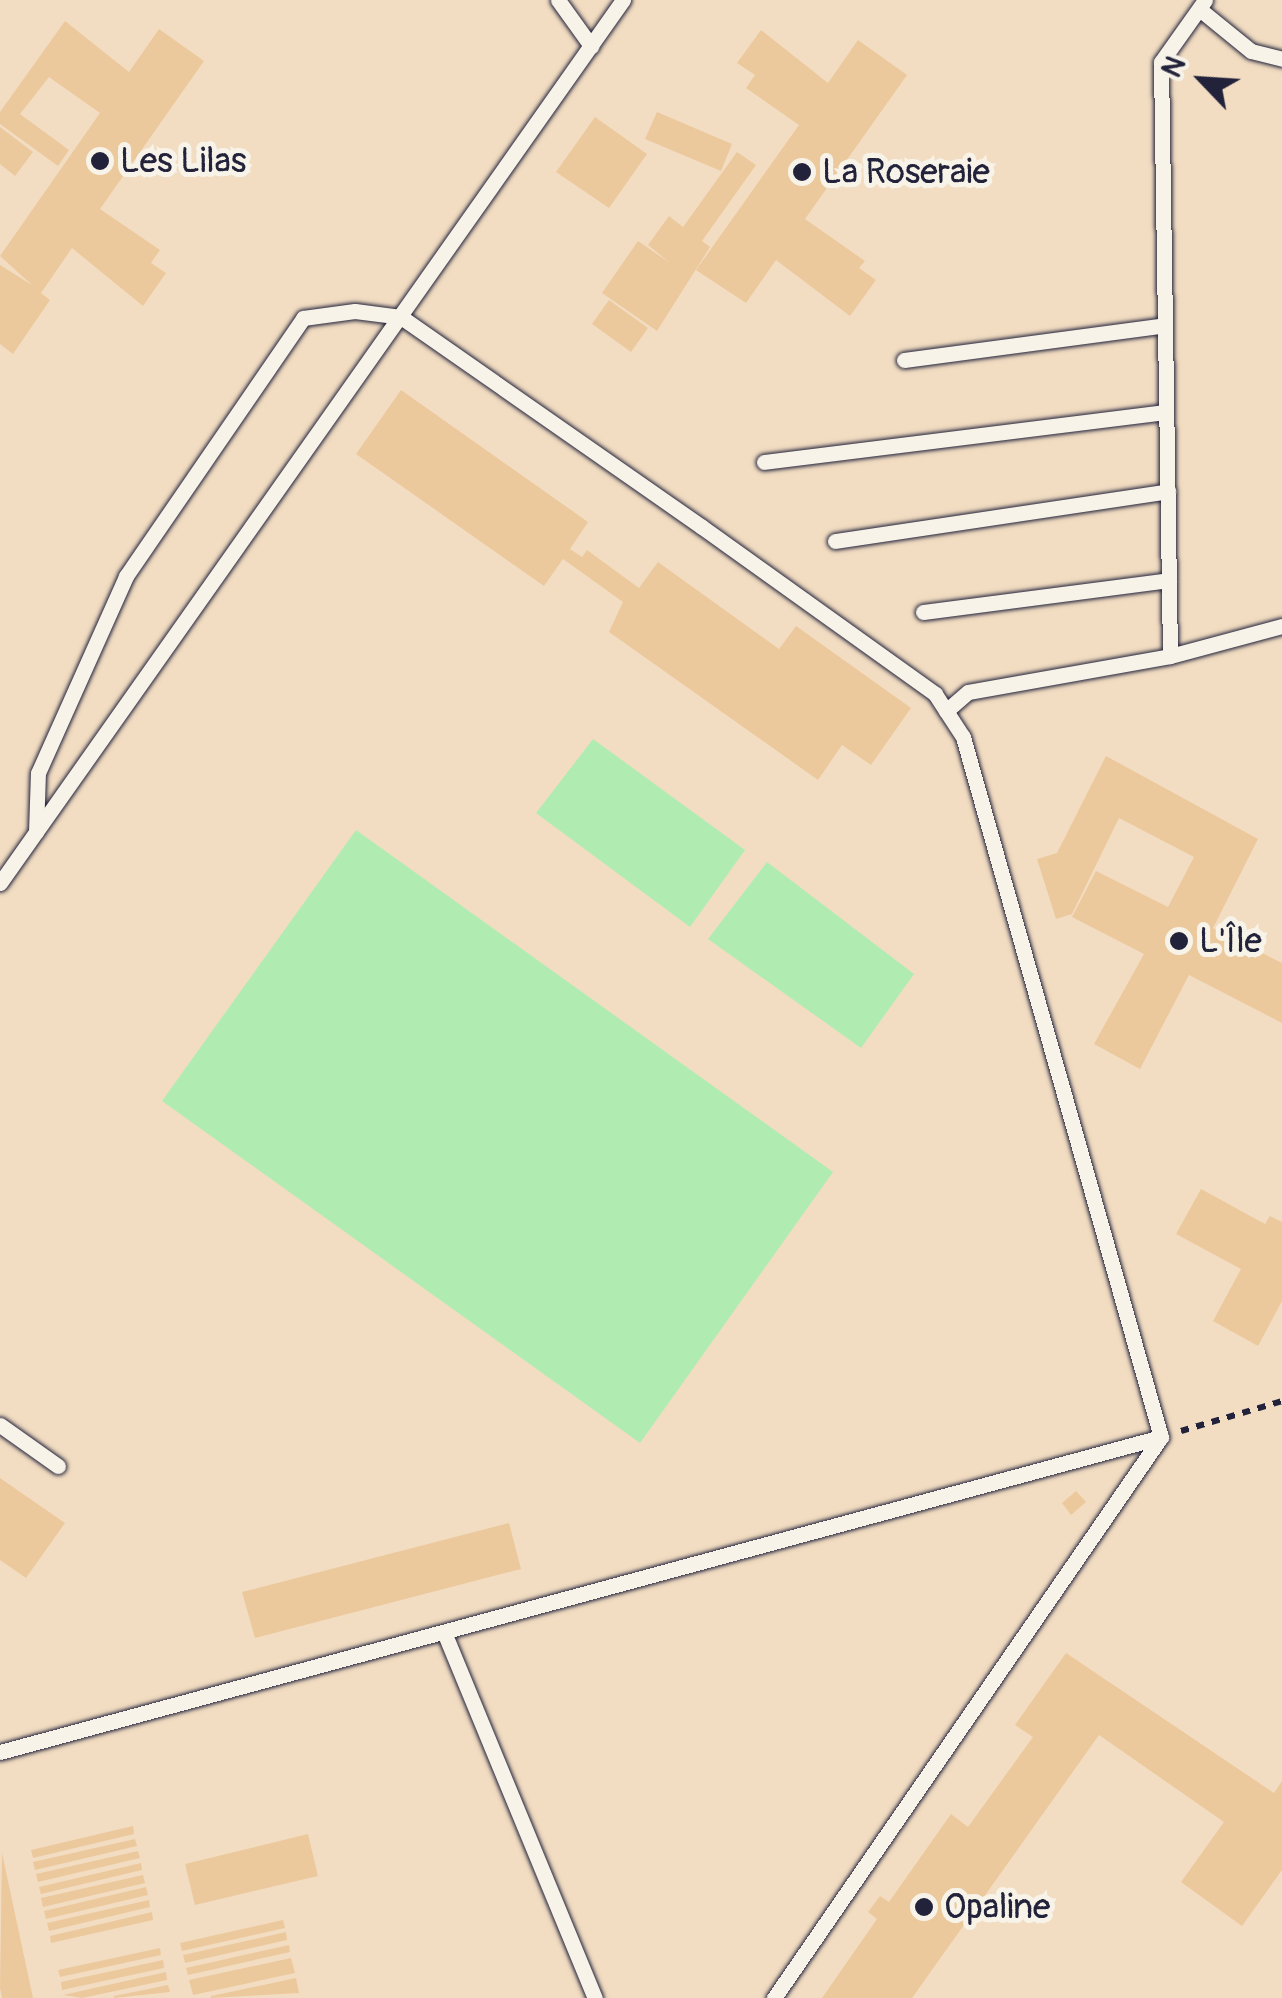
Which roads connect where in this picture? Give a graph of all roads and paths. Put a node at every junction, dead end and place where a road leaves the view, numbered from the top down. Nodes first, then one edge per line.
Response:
1 (558, 0) edge
2 (622, 0) edge
3 (1204, 6) edge
4 (591, 46) junction
5 (1282, 59) edge
6 (401, 317) junction
7 (1165, 325) junction
8 (904, 360) dead end
9 (1166, 412) junction
10 (764, 462) dead end
11 (1168, 492) junction
12 (835, 540) dead end
13 (1169, 580) junction
14 (924, 612) dead end
15 (1282, 626) edge
16 (1170, 656) junction
17 (946, 711) junction
18 (36, 832) junction
19 (0, 883) edge
20 (1282, 1401) edge
21 (0, 1425) edge
22 (1161, 1436) junction
23 (58, 1466) dead end
24 (444, 1632) junction
25 (0, 1752) edge
26 (595, 1998) edge
27 (774, 1998) edge

1 - 4 lane
2 - 4 lane
3 - 5 lane
3 - 7 lane
4 - 6 lane
6 - 17 lane
6 - 18 lane
6 - 18 lane
7 - 8 lane
7 - 9 lane
9 - 10 lane
9 - 11 lane
11 - 12 lane
11 - 13 lane
13 - 14 lane
13 - 16 lane
15 - 16 lane
16 - 17 lane
17 - 22 lane
18 - 19 lane
20 - 22 path
21 - 23 lane
22 - 24 lane
22 - 27 lane
24 - 25 lane
24 - 26 lane

